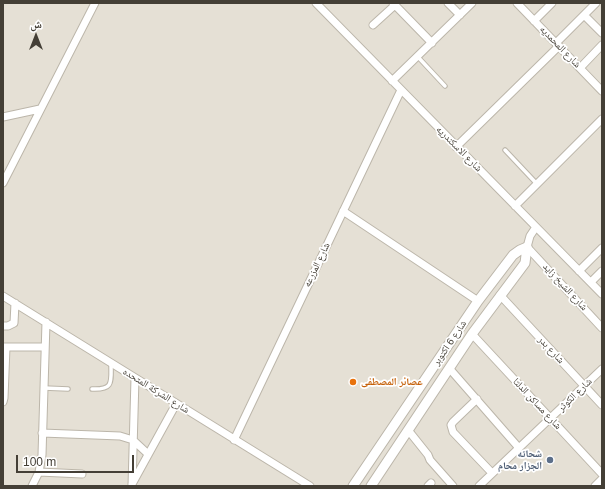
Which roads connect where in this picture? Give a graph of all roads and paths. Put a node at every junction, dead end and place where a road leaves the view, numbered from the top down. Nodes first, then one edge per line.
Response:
1 (316, 3) edge
2 (404, 3) edge
3 (448, 3) edge
4 (472, 3) edge
5 (517, 3) edge
6 (552, 3) edge
7 (596, 3) edge
8 (94, 4) edge
9 (395, 6) edge
10 (460, 15) junction
11 (584, 15) junction
12 (534, 21) junction
13 (373, 25) dead end
14 (602, 33) edge
15 (432, 43) junction
16 (557, 44) junction
17 (602, 46) edge
18 (418, 56) junction
19 (580, 68) junction
20 (392, 81) junction
21 (446, 86) dead end
22 (401, 90) junction
23 (602, 91) edge
24 (40, 109) junction
25 (3, 117) edge
26 (602, 119) edge
27 (456, 147) junction
28 (505, 150) dead end
29 (3, 183) edge
30 (537, 184) junction
31 (515, 206) junction
32 (343, 211) junction
33 (536, 227) junction
34 (528, 246) junction
35 (602, 248) edge
36 (579, 271) junction
37 (602, 271) edge
38 (591, 282) junction
39 (602, 294) edge
40 (500, 295) junction
41 (3, 296) edge
42 (478, 301) junction
43 (15, 303) junction
44 (46, 322) junction
45 (3, 326) edge
46 (602, 328) edge
47 (472, 334) junction
48 (5, 347) edge
49 (45, 348) junction
50 (111, 363) junction
51 (449, 368) junction
52 (602, 369) edge
53 (135, 378) junction
54 (584, 386) junction
55 (44, 388) junction
56 (68, 388) dead end
57 (92, 389) dead end
58 (477, 399) junction
59 (3, 402) edge
60 (176, 404) junction
61 (602, 405) edge
62 (550, 418) junction
63 (408, 430) junction
64 (42, 434) junction
65 (133, 440) junction
66 (234, 440) junction
67 (519, 448) junction
68 (148, 454) junction
69 (39, 472) junction
70 (82, 474) dead end
71 (492, 474) junction
72 (602, 474) edge
73 (602, 479) edge
74 (32, 486) edge
75 (132, 486) edge
76 (310, 486) edge
77 (353, 486) edge
78 (371, 486) edge
79 (454, 486) edge
80 (479, 486) edge
81 (595, 486) edge

1 - 20 street, شارع الاسكندريه
2 - 9 street
3 - 10 street
4 - 10 street
5 - 12 street, شارع المحمديه
6 - 12 street
7 - 11 street
8 - 24 street
9 - 13 street
9 - 15 street
10 - 15 street
11 - 14 street
11 - 16 street
12 - 16 street, شارع المحمديه
15 - 18 street
16 - 19 street, شارع المحمديه
16 - 27 street
17 - 19 street
18 - 20 street
18 - 21 lane
19 - 23 street, شارع المحمديه
20 - 22 street, شارع الاسكندريه
22 - 27 street, شارع الاسكندريه
22 - 32 street, شارع المزرعه
24 - 25 street
24 - 29 street
26 - 30 street
27 - 31 street, شارع الاسكندريه
28 - 30 lane
30 - 31 street
31 - 33 street, شارع الاسكندريه
32 - 42 street
32 - 66 street, شارع المزرعه
33 - 34 street, شارع 6 اكتوبر
33 - 36 street, شارع الاسكندريه
34 - 40 street, شارع 6 اكتوبر
34 - 42 street, شارع 6 اكتوبر
34 - 46 street, شارع الشيخ زايد
35 - 36 street
36 - 38 street, شارع الاسكندريه
37 - 38 street
38 - 39 street, شارع الاسكندريه
40 - 47 street, شارع 6 اكتوبر
40 - 54 street, شارع بدر
41 - 43 street, شارع الشركة المتحده
42 - 77 street, شارع 6 اكتوبر
43 - 44 street, شارع الشركة المتحده
43 - 45 street
44 - 49 street
44 - 50 street, شارع الشركة المتحده
47 - 51 street, شارع 6 اكتوبر
47 - 62 street, شارع مساكن الدلتا
48 - 49 street
48 - 59 street
49 - 55 street
50 - 53 street, شارع الشركة المتحده
50 - 57 lane
51 - 58 street
51 - 63 street, شارع 6 اكتوبر
52 - 54 street, شارع الكوثر
53 - 60 street, شارع الشركة المتحده
53 - 65 street
54 - 61 street, شارع بدر
54 - 62 street, شارع الكوثر
55 - 56 lane
55 - 64 street
58 - 67 street
58 - 71 street
60 - 66 street, شارع الشركة المتحده
60 - 68 street
62 - 67 street, شارع الكوثر
62 - 72 street, شارع مساكن الدلتا
63 - 78 street, شارع 6 اكتوبر
63 - 79 street
64 - 65 street
64 - 69 street
65 - 68 street
65 - 75 street
66 - 76 street, شارع الشركة المتحده
67 - 71 street, شارع الكوثر
68 - 75 street
69 - 70 street
69 - 74 street
71 - 80 street, شارع الكوثر
73 - 81 street

